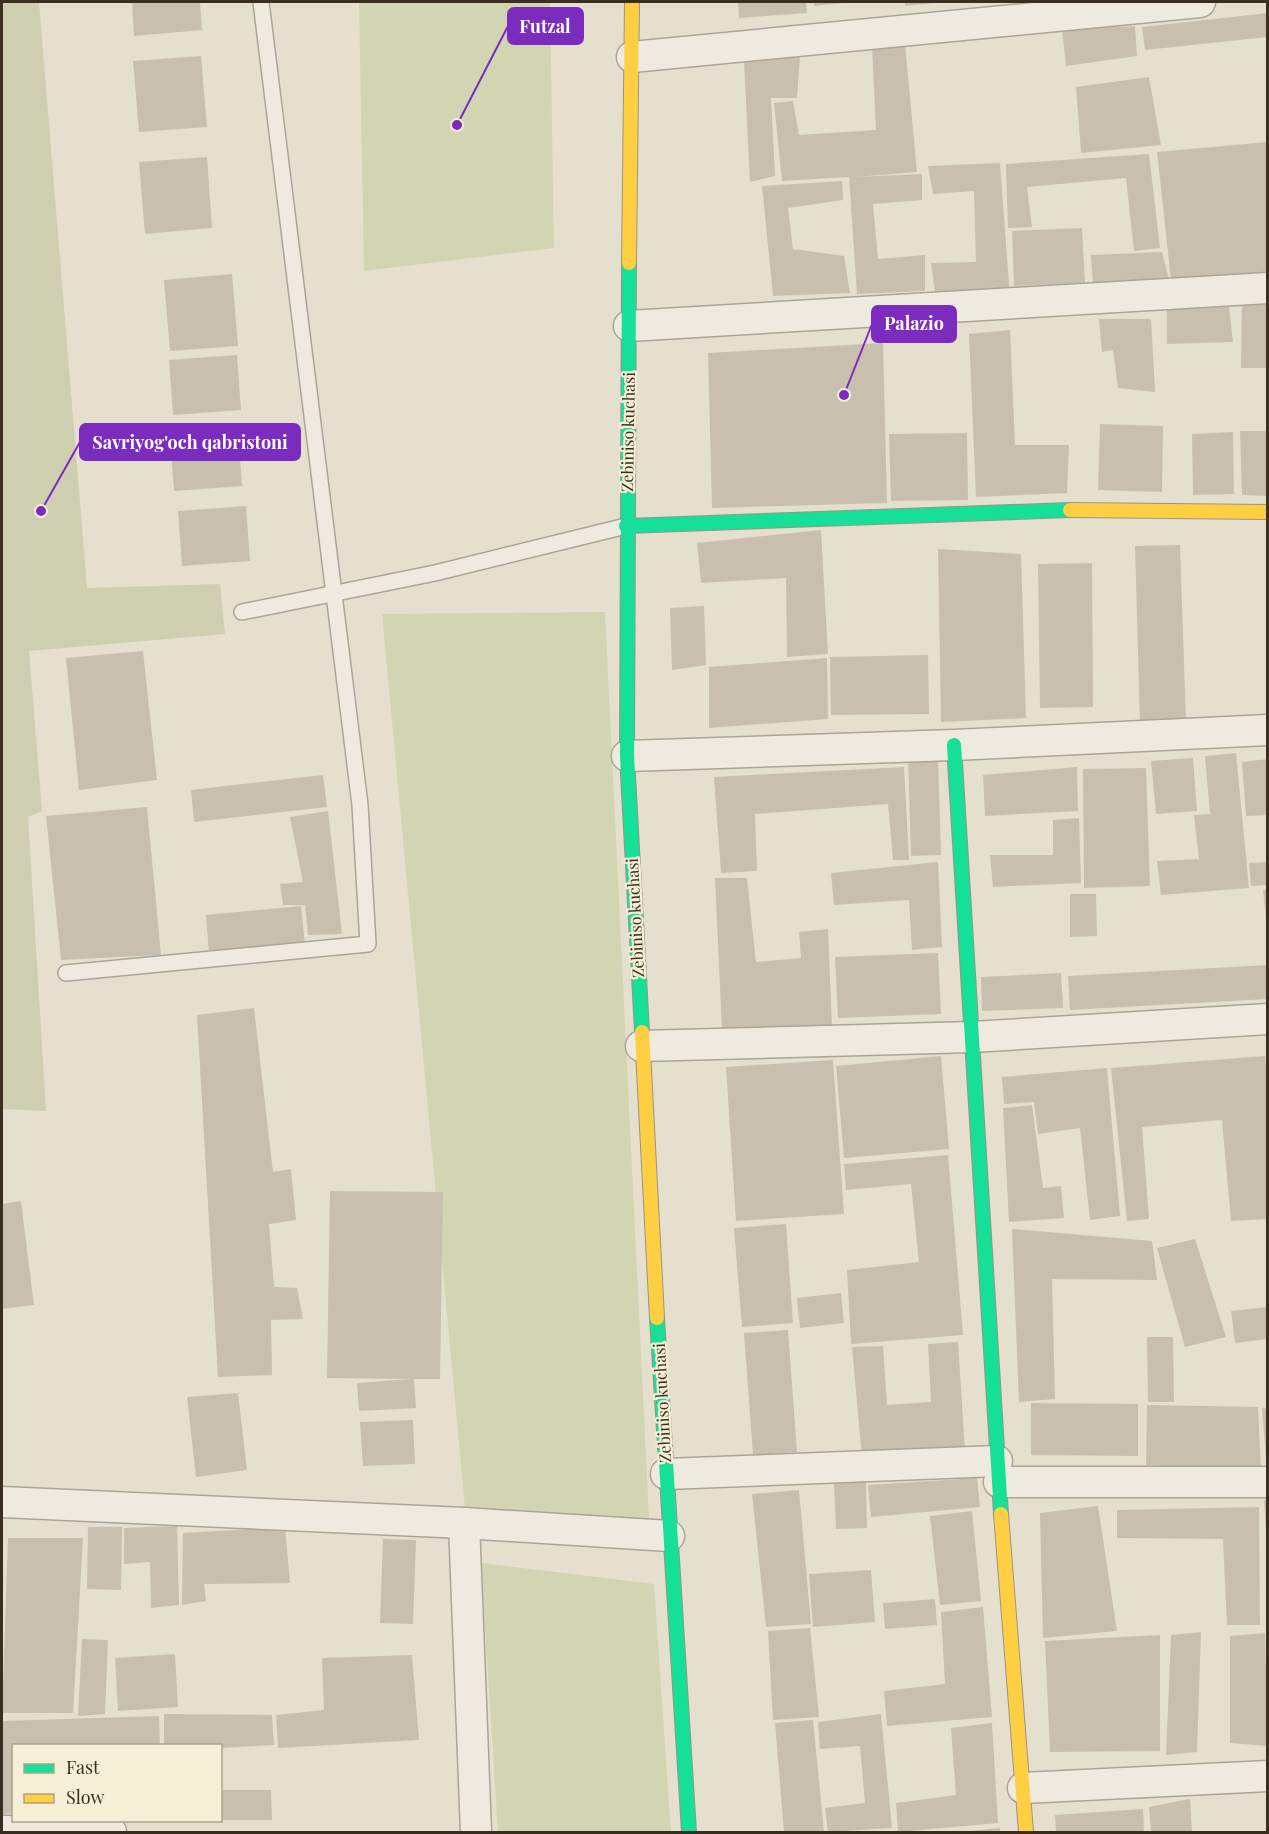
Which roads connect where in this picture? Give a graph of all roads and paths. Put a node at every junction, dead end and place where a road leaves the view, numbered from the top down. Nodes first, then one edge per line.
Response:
1 (261, 2) edge
2 (632, 2) edge
3 (1200, 2) edge
4 (632, 57) junction
5 (1268, 288) edge
6 (629, 326) junction
7 (1268, 512) edge
8 (626, 525) junction
9 (335, 593) junction
10 (242, 612) dead end
11 (1268, 730) edge
12 (954, 745) junction
13 (627, 756) junction
14 (66, 973) dead end
15 (1268, 1019) edge
16 (972, 1037) junction
17 (641, 1046) junction
18 (998, 1472) junction
19 (666, 1474) junction
20 (1268, 1482) edge
21 (2, 1502) edge
22 (464, 1523) junction
23 (669, 1536) junction
24 (1268, 1776) edge
25 (1023, 1788) junction
26 (2, 1831) edge
27 (111, 1833) edge
28 (476, 1833) edge
29 (690, 1833) edge
30 (1026, 1833) edge

1 - 9 lane
2 - 4 street, Zebiniso kuchasi
3 - 4 street
4 - 6 street, Zebiniso kuchasi
5 - 6 street
6 - 8 street, Zebiniso kuchasi
7 - 8 street
8 - 9 lane
8 - 13 street, Zebiniso kuchasi
9 - 10 lane
9 - 14 lane
11 - 12 street
12 - 13 street
12 - 16 street
13 - 17 street, Zebiniso kuchasi
15 - 16 street
16 - 17 street
16 - 18 street
17 - 19 street, Zebiniso kuchasi
18 - 19 street
18 - 20 street
18 - 25 street
19 - 23 street, Zebiniso kuchasi
21 - 22 street
22 - 23 street
22 - 28 street
23 - 29 street, Zebiniso kuchasi
24 - 25 street
25 - 30 street
26 - 27 street

